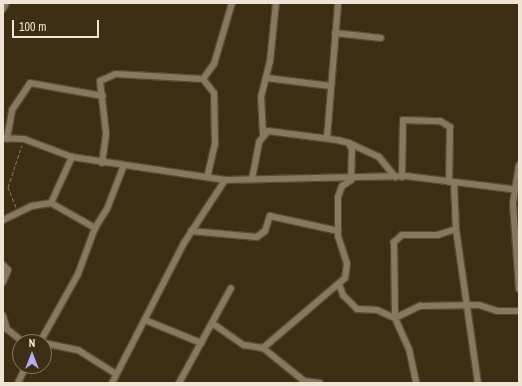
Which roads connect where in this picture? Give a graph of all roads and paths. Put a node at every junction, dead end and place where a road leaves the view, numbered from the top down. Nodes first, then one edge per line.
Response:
1 (6, 3) edge
2 (232, 3) edge
3 (276, 3) edge
4 (338, 3) edge
5 (3, 9) edge
6 (335, 33) junction
7 (381, 38) dead end
8 (267, 78) junction
9 (203, 79) junction
10 (330, 86) junction
11 (103, 96) junction
12 (263, 134) junction
13 (5, 138) edge
14 (327, 138) junction
15 (24, 139) junction
16 (349, 143) junction
17 (72, 157) junction
18 (102, 163) junction
19 (124, 165) junction
20 (519, 166) edge
21 (208, 174) junction
22 (395, 177) junction
23 (402, 177) junction
24 (252, 179) junction
25 (225, 180) junction
26 (351, 180) junction
27 (452, 183) junction
28 (517, 189) edge
29 (51, 204) junction
30 (17, 214) junction
31 (3, 220) edge
32 (95, 228) junction
33 (456, 229) junction
34 (191, 231) junction
35 (338, 231) junction
36 (3, 265) edge
37 (3, 282) edge
38 (340, 284) junction
39 (231, 288) dead end
40 (519, 289) edge
41 (467, 307) junction
42 (519, 311) edge
43 (3, 316) edge
44 (395, 318) junction
45 (145, 320) junction
46 (212, 323) junction
47 (13, 334) edge
48 (44, 334) edge
49 (201, 343) junction
50 (52, 345) edge
51 (263, 348) junction
52 (116, 374) junction
53 (112, 383) edge
54 (179, 383) edge
55 (320, 383) edge
56 (416, 383) edge
57 (478, 383) edge

1 - 5 street
2 - 9 street
3 - 8 street
4 - 6 street
6 - 7 street
6 - 10 street
8 - 10 street
8 - 12 street
9 - 11 street
9 - 21 street
10 - 14 street
11 - 13 street
11 - 18 street
12 - 14 street
12 - 24 street
13 - 15 street
14 - 16 street
15 - 17 street
15 - 30 path
16 - 22 street
16 - 26 street
17 - 18 street
17 - 29 street
18 - 19 street
19 - 21 street
19 - 32 street
20 - 28 street
21 - 25 street
22 - 23 street
22 - 26 street
23 - 27 street
23 - 27 street
24 - 25 street
24 - 26 street
25 - 34 street
26 - 35 street
27 - 28 street
27 - 33 street
28 - 40 street
29 - 30 street
29 - 32 street
30 - 31 street
32 - 48 street
33 - 41 street
33 - 44 street
34 - 35 street
34 - 45 street
35 - 38 street
36 - 37 street
38 - 44 street
38 - 51 street
39 - 46 street
41 - 42 street
41 - 44 street
41 - 57 street
43 - 47 street
44 - 56 street
45 - 49 street
45 - 52 street
46 - 49 street
46 - 51 street
49 - 54 street
50 - 52 street
51 - 55 street
52 - 53 street

